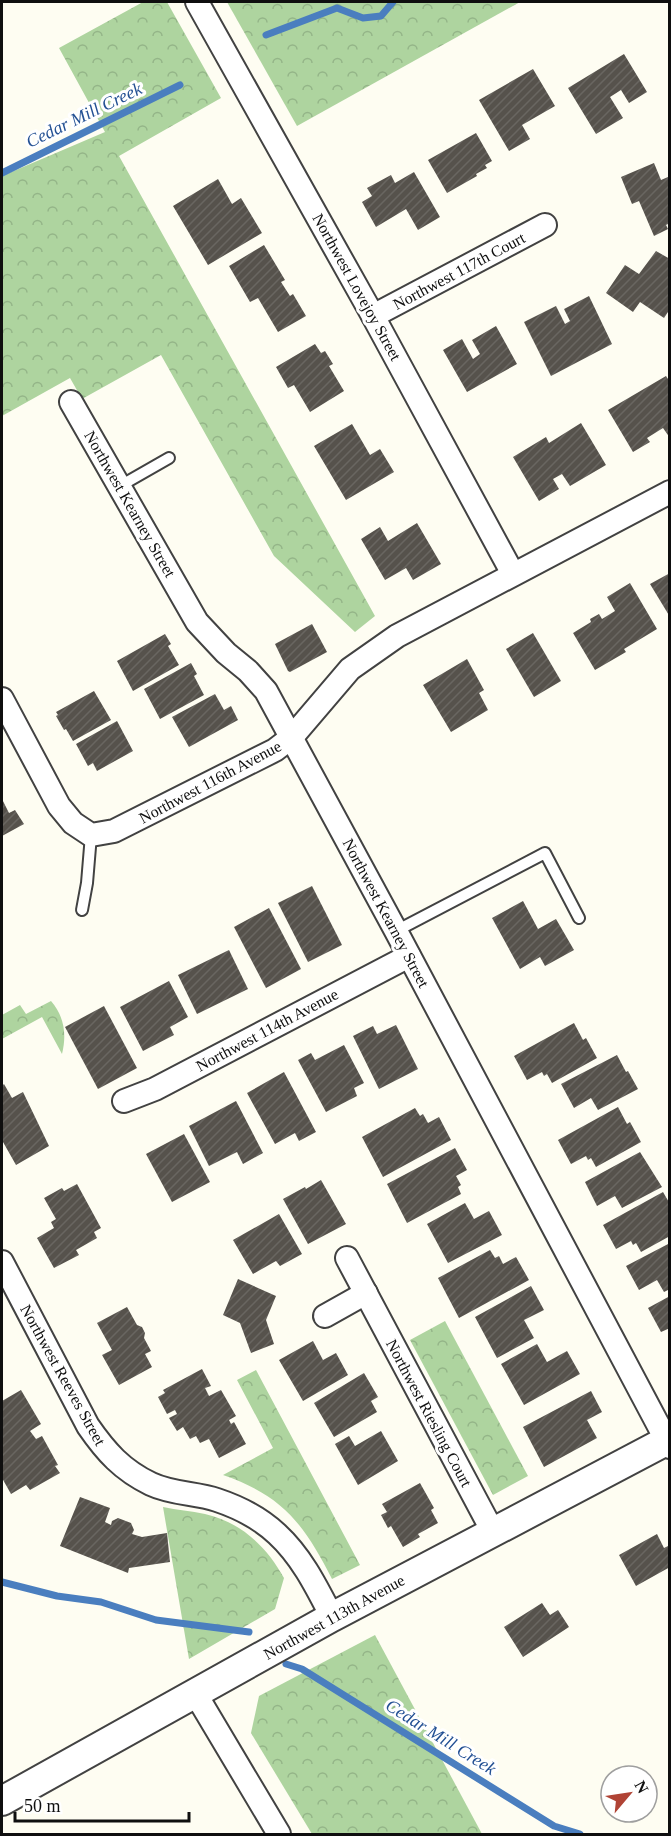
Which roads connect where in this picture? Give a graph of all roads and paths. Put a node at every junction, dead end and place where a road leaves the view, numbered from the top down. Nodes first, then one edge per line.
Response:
1 (197, 2) edge
2 (545, 225) dead end
3 (373, 316) junction
4 (71, 402) dead end
5 (170, 458) dead end
6 (120, 486) junction
7 (669, 492) edge
8 (513, 574) junction
9 (2, 699) edge
10 (292, 737) junction
11 (91, 835) junction
12 (82, 910) dead end
13 (579, 918) dead end
14 (396, 931) junction
15 (409, 956) junction
16 (124, 1101) dead end
17 (347, 1258) dead end
18 (2, 1262) edge
19 (366, 1293) junction
20 (325, 1316) dead end
21 (668, 1442) edge
22 (493, 1532) junction
23 (332, 1617) junction
24 (195, 1694) junction
25 (2, 1801) edge
26 (279, 1834) edge

1 - 3 street, Northwest Lovejoy Street
2 - 3 street, Northwest 117th Court
3 - 8 street, Northwest Lovejoy Street
4 - 6 street, Northwest Kearney Street
5 - 6 lane
6 - 10 street, Northwest Kearney Street
7 - 8 street, Northwest 116th Avenue
8 - 10 street, Northwest 116th Avenue
9 - 11 street
10 - 11 street, Northwest 116th Avenue
10 - 14 street, Northwest Kearney Street
11 - 12 lane
13 - 14 lane
14 - 15 street, Northwest Kearney Street
15 - 16 street, Northwest 114th Avenue
15 - 21 street, Northwest Kearney Street
17 - 19 street, Northwest Riesling Court
18 - 23 street, Northwest Reeves Street
19 - 20 street
19 - 22 street, Northwest Riesling Court
21 - 22 street, Northwest 113th Avenue
22 - 23 street, Northwest 113th Avenue
23 - 24 street, Northwest 113th Avenue
24 - 25 street, Northwest 113th Avenue
24 - 26 street

